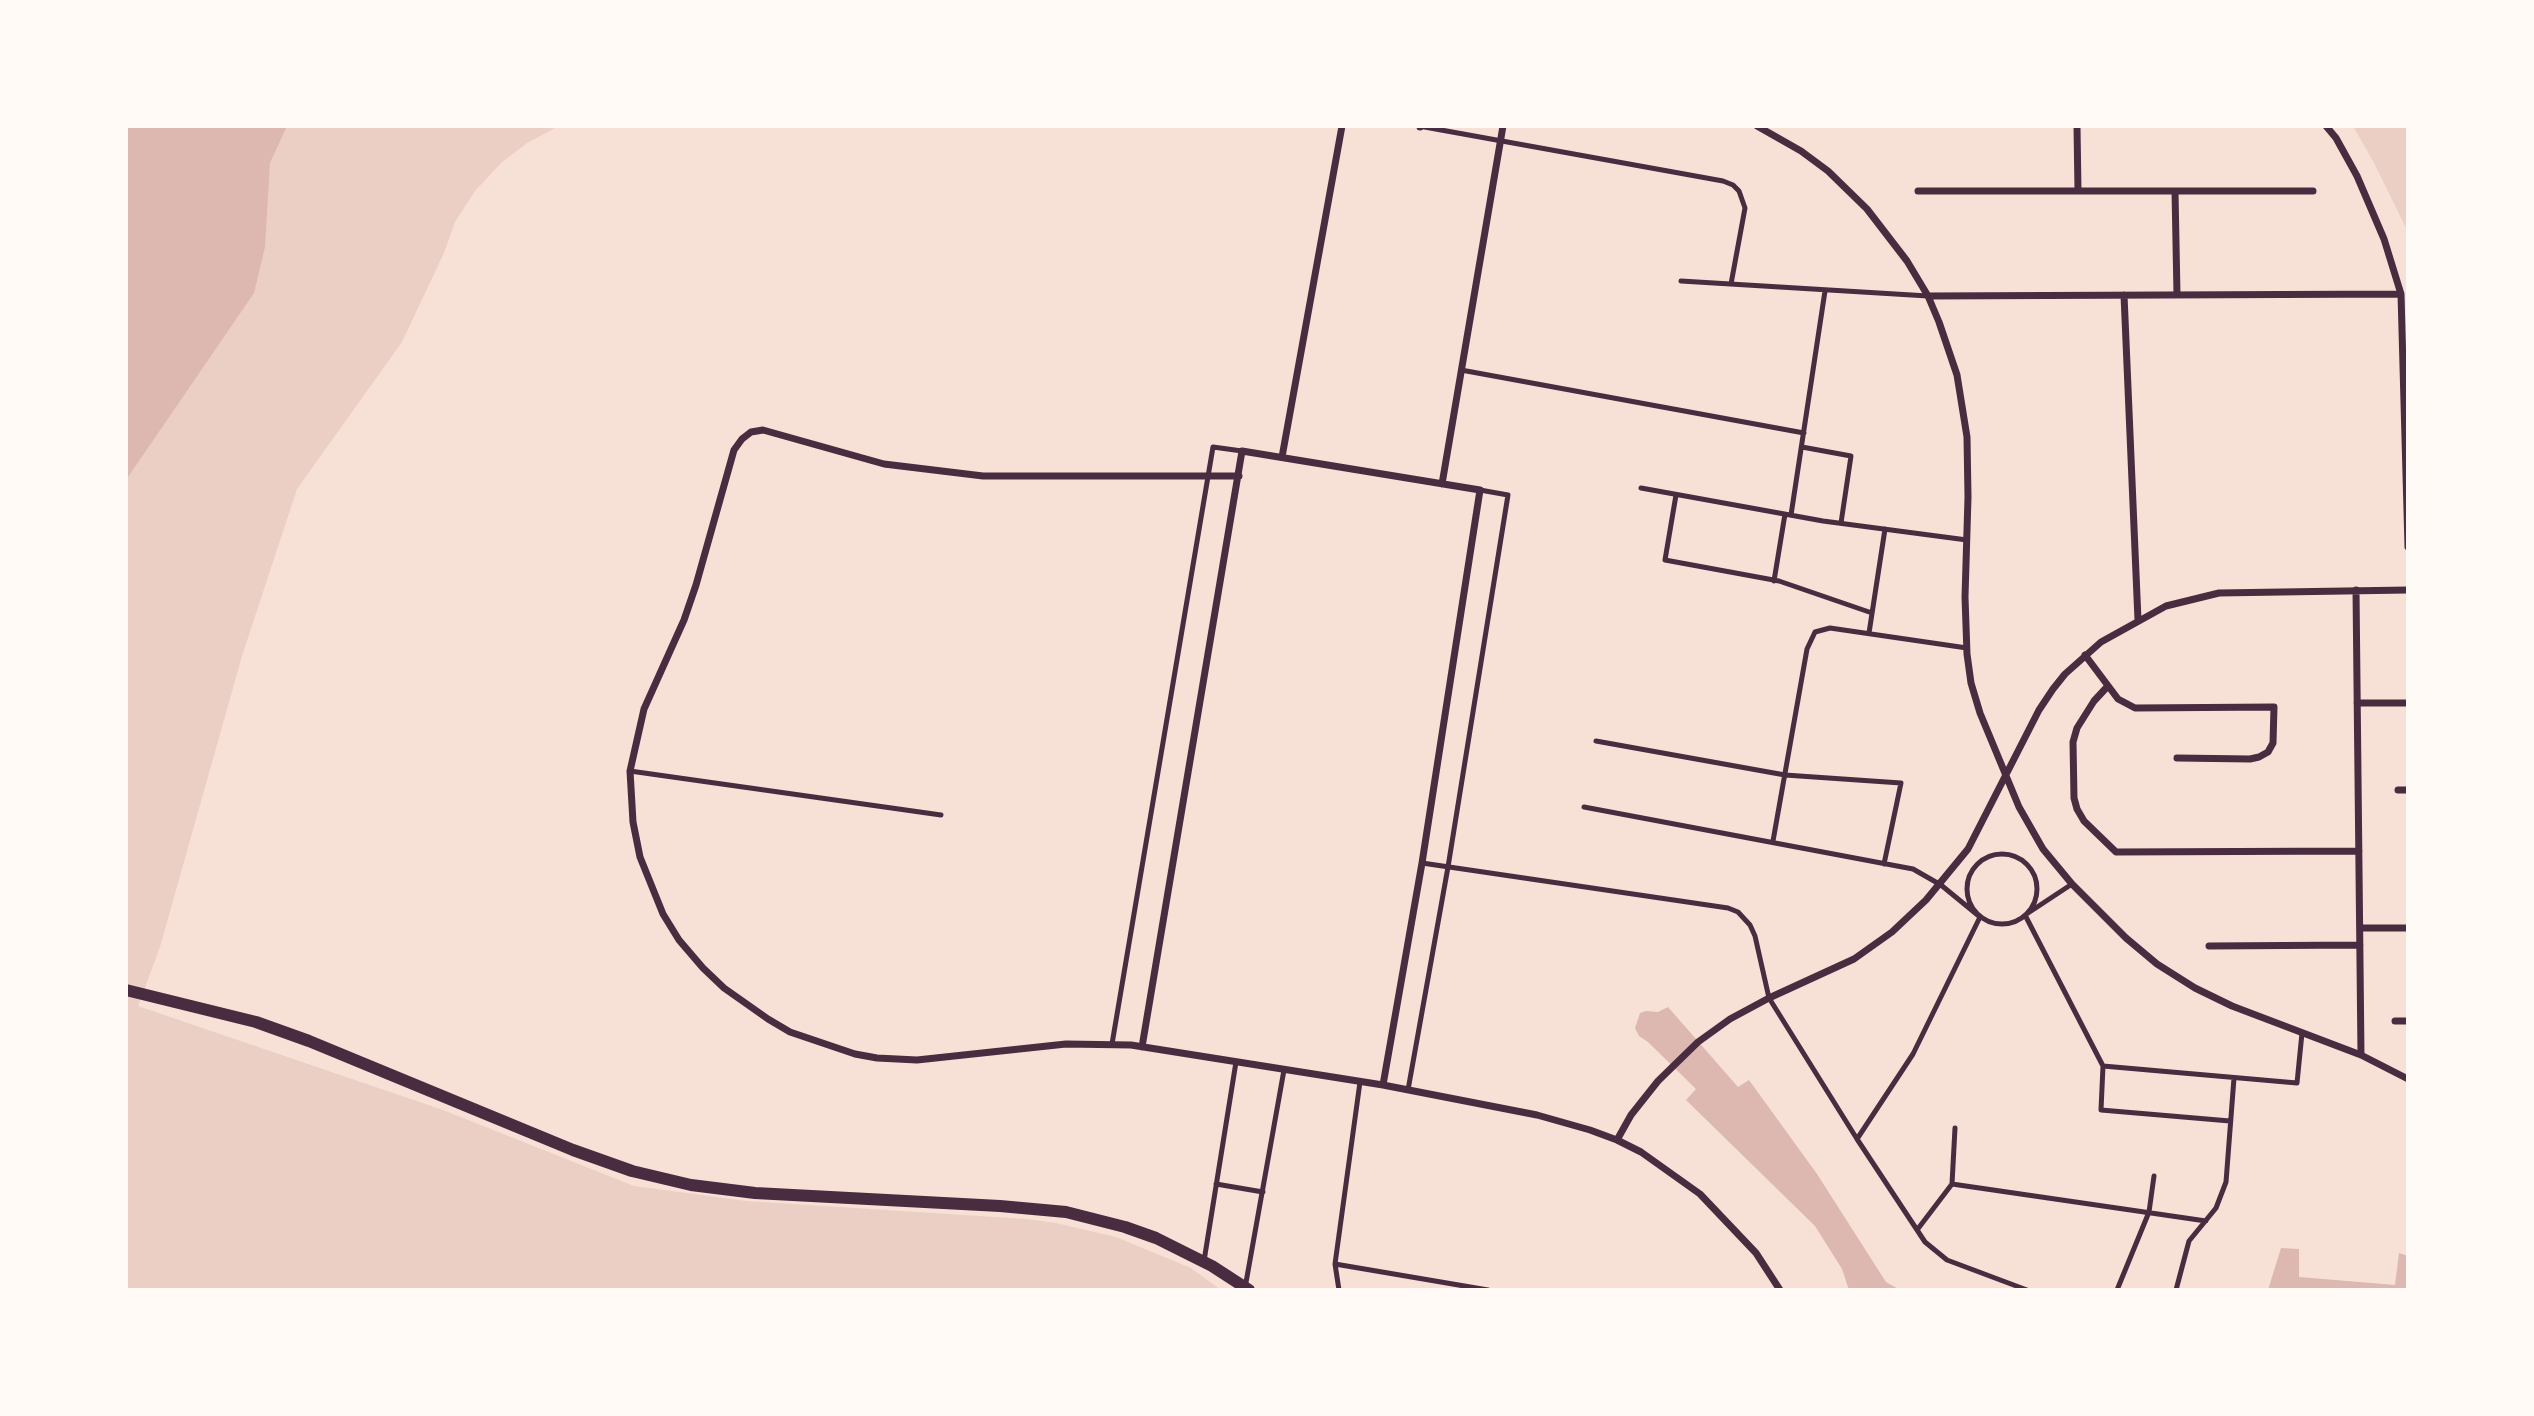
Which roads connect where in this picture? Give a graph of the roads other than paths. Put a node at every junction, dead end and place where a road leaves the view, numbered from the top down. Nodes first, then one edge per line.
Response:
1 (1342, 126) edge
2 (1419, 126) edge
3 (1503, 126) edge
4 (1757, 126) edge
5 (2077, 126) edge
6 (2326, 126) edge
7 (1501, 141) junction
8 (1918, 191) dead end
9 (2078, 191) junction
10 (2175, 191) junction
11 (2313, 191) dead end
12 (1681, 281) dead end
13 (1731, 284) junction
14 (1825, 291) junction
15 (2400, 294) junction
16 (2124, 295) junction
17 (2177, 295) junction
18 (1928, 296) junction
19 (1461, 370) junction
20 (1804, 433) junction
21 (1802, 447) junction
22 (1242, 451) junction
23 (1282, 457) junction
24 (1208, 476) junction
25 (1239, 476) junction
26 (1442, 484) junction
27 (1641, 488) dead end
28 (1480, 490) junction
29 (1676, 495) junction
30 (1788, 514) junction
31 (1841, 523) junction
32 (1885, 529) junction
33 (1967, 540) junction
34 (2408, 547) edge
35 (1774, 581) junction
36 (2356, 590) junction
37 (2408, 590) edge
38 (1872, 614) junction
39 (2138, 620) junction
40 (1869, 633) junction
41 (1967, 648) junction
42 (2085, 655) junction
43 (2107, 687) junction
44 (2357, 703) junction
45 (2408, 703) edge
46 (1597, 741) dead end
47 (2177, 758) dead end
48 (630, 771) junction
49 (1785, 775) junction
50 (2007, 777) junction
51 (2398, 790) dead end
52 (2408, 790) edge
53 (1584, 807) dead end
54 (942, 815) dead end
55 (1773, 841) junction
56 (2359, 851) junction
57 (1422, 863) junction
58 (1884, 864) junction
59 (1448, 867) junction
60 (2072, 884) junction
61 (1941, 885) junction
62 (2025, 915) junction
63 (1980, 917) junction
64 (2408, 928) edge
65 (2360, 929) junction
66 (2360, 945) junction
67 (2209, 946) dead end
68 (126, 990) edge
69 (1769, 998) junction
70 (2395, 1021) dead end
71 (2408, 1021) edge
72 (2302, 1033) junction
73 (1112, 1044) junction
74 (1142, 1047) junction
75 (2361, 1055) junction
76 (1236, 1062) junction
77 (2104, 1066) junction
78 (1284, 1070) junction
79 (2234, 1078) junction
80 (2408, 1079) edge
81 (1360, 1082) junction
82 (1383, 1085) junction
83 (1408, 1090) junction
84 (2230, 1121) junction
85 (1955, 1128) dead end
86 (1857, 1139) junction
87 (1617, 1140) junction
88 (2154, 1176) dead end
89 (1216, 1184) junction
90 (1952, 1184) junction
91 (1263, 1192) junction
92 (2149, 1212) junction
93 (2206, 1221) junction
94 (1917, 1230) junction
95 (1204, 1261) junction
96 (1335, 1264) junction
97 (1247, 1289) edge
98 (1339, 1290) edge
99 (1488, 1290) edge
100 (1780, 1290) edge
101 (2027, 1290) edge
102 (2117, 1290) edge
103 (2176, 1290) edge

1 - 23 street
2 - 7 lane
3 - 7 street
4 - 18 street
5 - 9 street
6 - 15 street
7 - 13 lane
7 - 19 street
8 - 9 street
9 - 10 street
10 - 11 street
10 - 17 street
12 - 13 lane
13 - 14 lane
14 - 18 lane
14 - 20 lane
15 - 17 street
15 - 34 street
16 - 17 street
16 - 18 street
16 - 39 street
18 - 33 street
19 - 20 lane
19 - 26 street
20 - 21 lane
21 - 30 lane
21 - 31 lane
22 - 23 street
22 - 24 lane
22 - 25 street
23 - 26 street
24 - 25 street
24 - 48 street
24 - 73 lane
25 - 74 street
26 - 28 street
27 - 29 lane
28 - 57 street
28 - 59 lane
29 - 30 lane
29 - 35 lane
30 - 31 lane
30 - 35 lane
31 - 32 lane
32 - 33 lane
32 - 38 lane
33 - 41 street
35 - 38 lane
36 - 37 street
36 - 39 street
36 - 44 street
38 - 40 lane
39 - 42 street
40 - 41 lane
40 - 49 lane
41 - 50 street
42 - 43 street
42 - 50 street
43 - 47 street
43 - 56 street
44 - 45 street
44 - 56 street
46 - 49 lane
48 - 54 lane
48 - 73 street
49 - 55 lane
49 - 58 lane
50 - 60 street
50 - 61 street
51 - 52 street
53 - 55 lane
55 - 58 lane
56 - 65 street
57 - 59 lane
57 - 82 street
58 - 61 lane
59 - 69 lane
59 - 83 lane
60 - 62 lane
60 - 72 street
61 - 63 lane
61 - 69 street
62 - 63 lane
62 - 63 lane
62 - 77 lane
63 - 86 lane
64 - 65 street
65 - 66 street
66 - 67 street
66 - 75 street
68 - 95 street
69 - 86 lane
69 - 87 street
70 - 71 street
72 - 75 street
72 - 79 lane
73 - 74 street
74 - 76 street
75 - 80 street
76 - 78 street
76 - 89 lane
77 - 79 lane
77 - 84 lane
78 - 81 street
78 - 91 lane
79 - 84 lane
81 - 82 street
81 - 96 lane
82 - 83 street
83 - 87 street
84 - 93 lane
85 - 90 lane
86 - 94 lane
87 - 100 street
88 - 92 lane
89 - 91 lane
89 - 95 lane
90 - 92 lane
90 - 94 lane
91 - 97 lane
92 - 93 lane
92 - 102 lane
93 - 103 lane
94 - 101 lane
95 - 97 street
96 - 98 lane
96 - 99 lane

